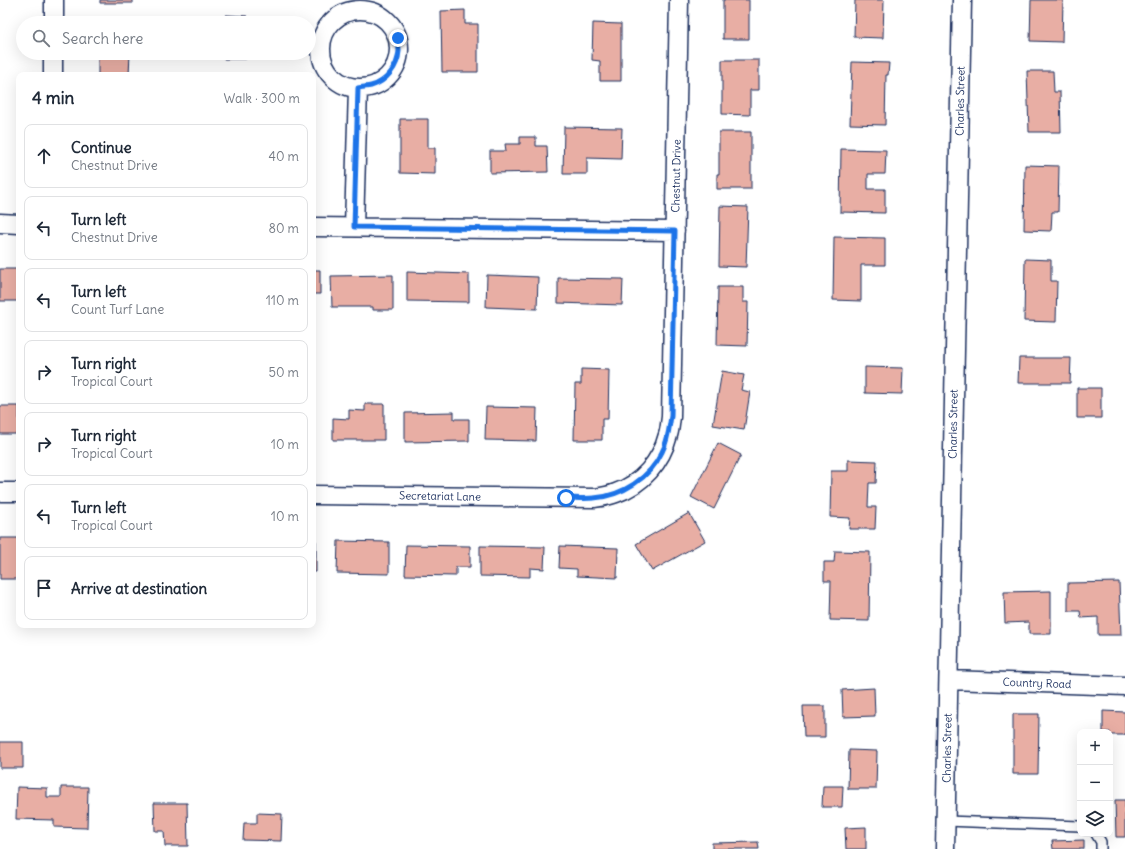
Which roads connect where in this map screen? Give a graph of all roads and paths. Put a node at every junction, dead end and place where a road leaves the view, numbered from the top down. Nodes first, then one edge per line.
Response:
1 (54, 0) edge
2 (679, 0) edge
3 (962, 0) edge
4 (54, 16) edge
5 (53, 60) edge
6 (53, 72) edge
7 (358, 88) junction
8 (0, 223) edge
9 (16, 224) edge
10 (316, 227) edge
11 (354, 227) junction
12 (675, 231) junction
13 (0, 492) edge
14 (16, 492) edge
15 (316, 495) edge
16 (566, 498) joint
17 (948, 680) junction
18 (1125, 686) edge
19 (946, 821) junction
20 (1077, 826) edge
21 (1098, 837) edge
22 (945, 849) edge
23 (1101, 849) edge

1 - 4 street
2 - 12 street, Chestnut Drive
3 - 17 street, Charles Street
5 - 6 street
7 - 7 street
7 - 11 street
8 - 9 street
10 - 11 street
11 - 12 street
12 - 16 street, Chestnut Drive
13 - 14 street
15 - 16 street, Secretariat Lane
17 - 18 street, Country Road
17 - 19 street, Charles Street
19 - 20 lane
19 - 22 street, Charles Street
21 - 23 lane

